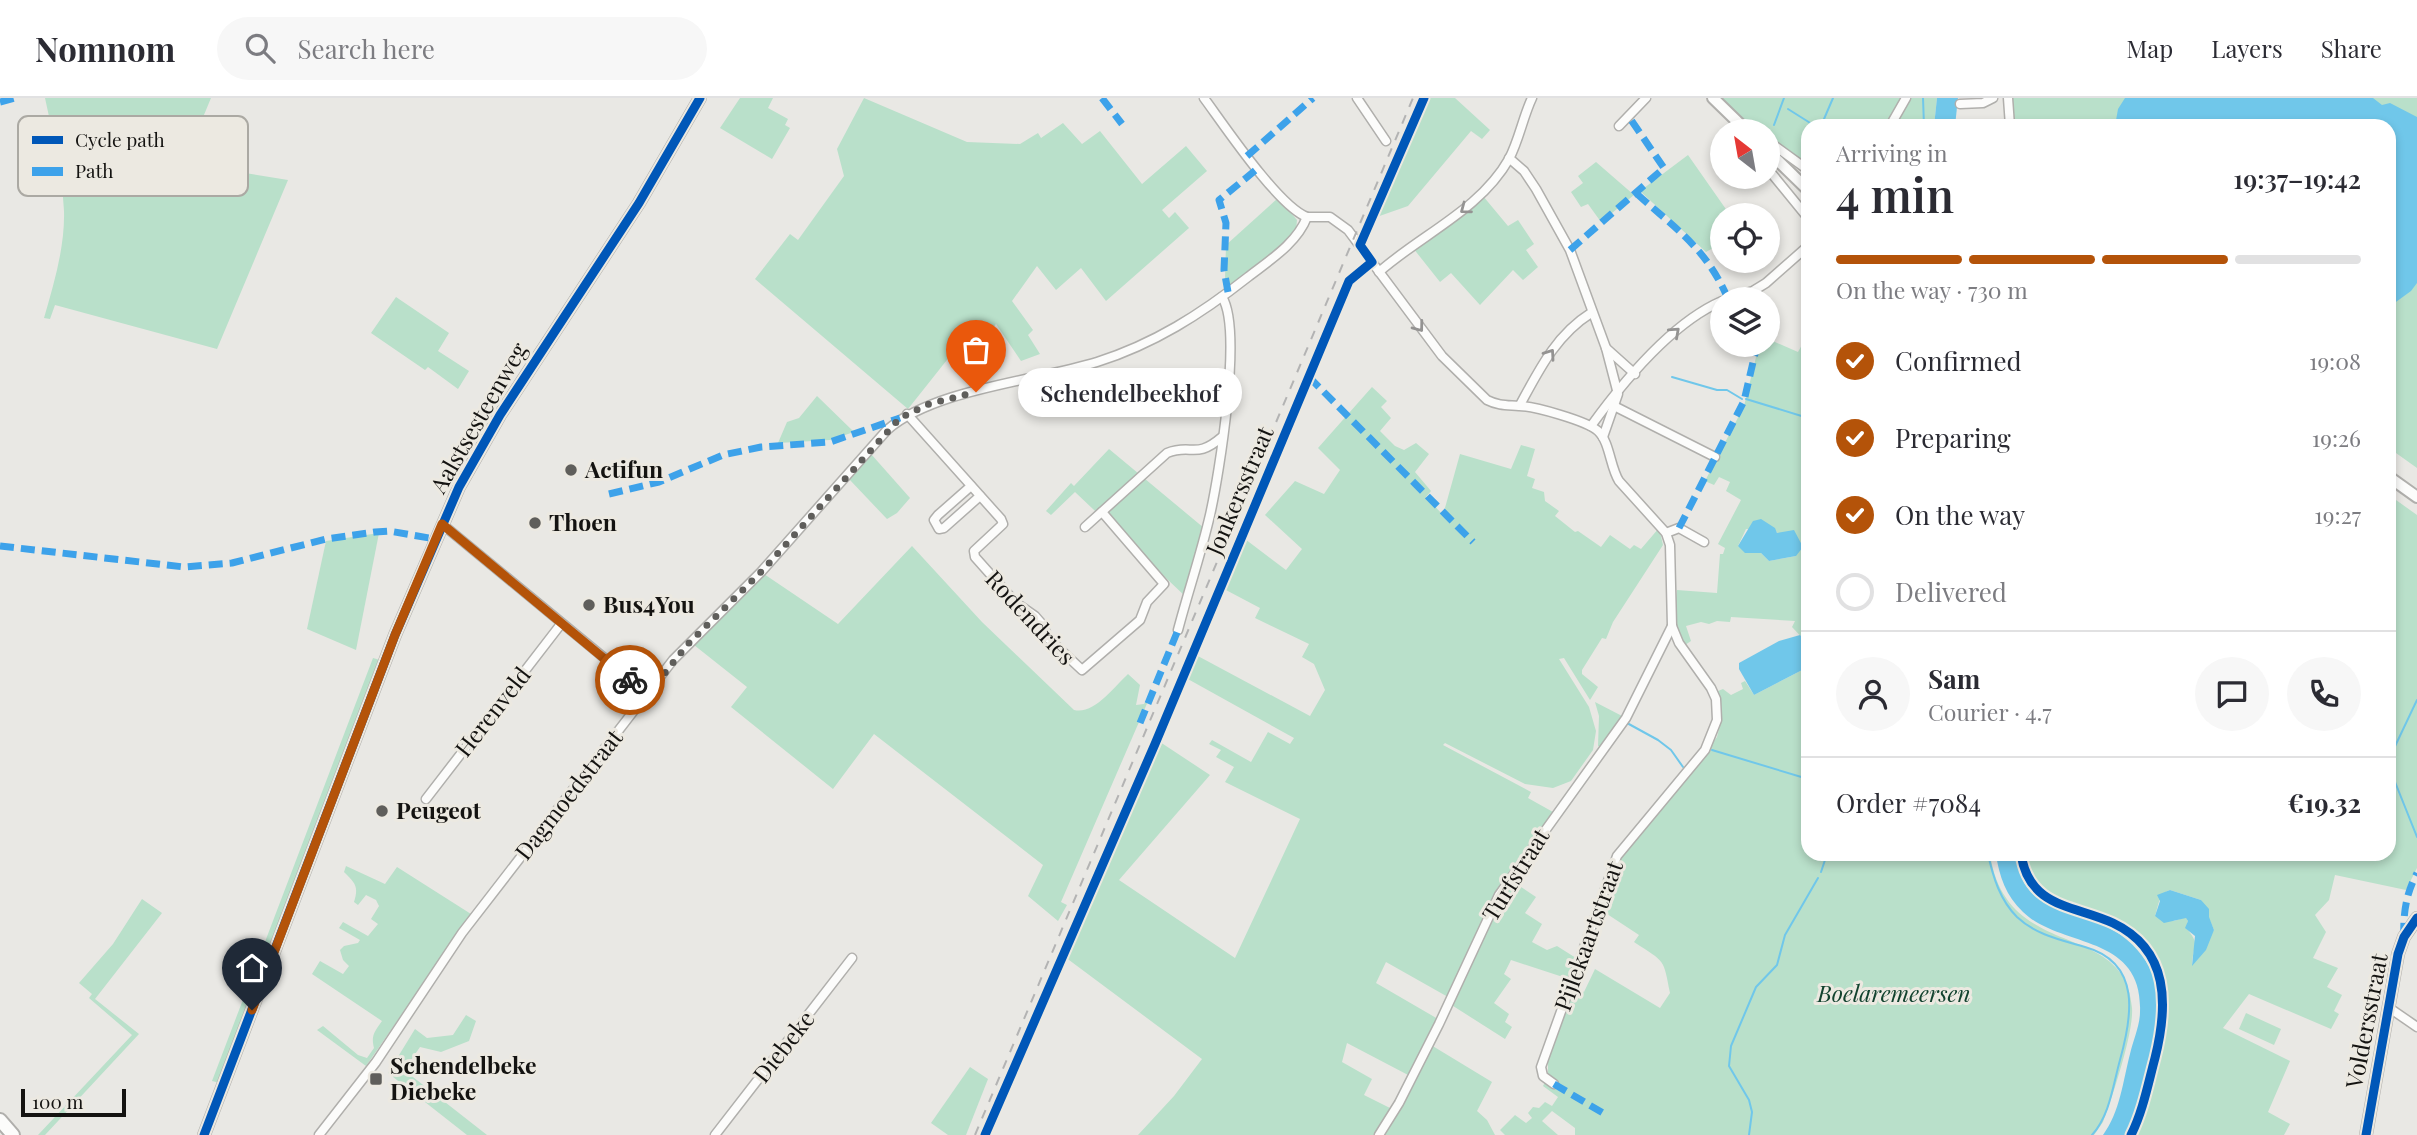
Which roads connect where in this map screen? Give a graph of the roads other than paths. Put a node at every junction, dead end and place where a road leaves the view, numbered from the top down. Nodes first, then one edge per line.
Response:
1 (700, 98) edge
2 (1204, 98) edge
3 (1357, 98) edge
4 (1532, 98) edge
5 (1646, 98) edge
6 (1713, 98) edge
7 (1906, 98) edge
8 (1993, 98) edge
9 (2008, 98) edge
10 (1960, 104) dead end
11 (1735, 119) edge
12 (1894, 119) edge
13 (2010, 119) edge
14 (1619, 126) dead end
15 (1387, 141) dead end
16 (1780, 150) edge
17 (1509, 158) junction
18 (1780, 163) edge
19 (1801, 165) edge
20 (1801, 183) edge
21 (1780, 184) edge
22 (1801, 209) edge
23 (1307, 217) junction
24 (1801, 252) edge
25 (1372, 262) junction
26 (1379, 272) junction
27 (1760, 287) edge
28 (1222, 297) junction
29 (1710, 306) edge
30 (1591, 313) junction
31 (1606, 348) junction
32 (1635, 374) junction
33 (1618, 394) junction
34 (1520, 405) junction
35 (1614, 406) junction
36 (907, 414) junction
37 (1591, 426) junction
38 (1222, 437) junction
39 (1603, 437) junction
40 (1715, 457) dead end
41 (2396, 482) edge
42 (971, 486) junction
43 (980, 496) junction
44 (2417, 497) edge
45 (1102, 512) junction
46 (442, 524) junction
47 (1085, 527) dead end
48 (1666, 533) junction
49 (1704, 542) dead end
50 (561, 624) junction
51 (1672, 626) junction
52 (1178, 630) dead end
53 (648, 694) junction
54 (1155, 744) dead end
55 (426, 799) dead end
56 (2417, 918) edge
57 (852, 958) dead end
58 (2388, 1007) junction
59 (2417, 1027) edge
60 (1554, 1084) dead end
61 (0, 1120) edge
62 (13, 1135) edge
63 (204, 1135) edge
64 (319, 1135) edge
65 (715, 1135) edge
66 (1379, 1135) edge
67 (2366, 1135) edge

1 - 46 main road, Aalstsesteenweg
2 - 23 street
3 - 15 street
4 - 17 street
5 - 14 street
6 - 11 main road
7 - 12 street
8 - 10 street
9 - 13 street
16 - 19 street
17 -> 26 street
17 - 30 street
18 - 20 main road
21 - 22 street
23 - 25 street
23 - 28 street, Dagmoedstraat
24 - 27 street
25 - 26 street
25 - 54 street, Jonkersstraat
26 -> 34 street
28 - 36 street, Dagmoedstraat
28 - 38 street
32 -> 29 street
30 - 31 street
34 -> 30 street
31 - 32 street
31 - 33 street
32 - 33 street
33 - 35 street
33 - 37 street
34 - 37 street
35 - 39 street
35 - 40 street
36 - 42 street, Rodendries
36 - 53 street, Dagmoedstraat
37 - 39 street
38 - 45 street
38 - 52 street
39 - 48 street
41 - 44 main road
42 - 43 street, Rodendries
42 - 43 street
43 - 45 street, Rodendries
45 - 47 street
46 - 50 street
46 - 63 main road, Aalstsesteenweg
48 - 49 street
48 - 51 street, Pijlekaartstraat
50 - 53 street
50 - 55 street, Herenveld
51 - 60 street, Pijlekaartstraat
51 - 66 street, Turfstraat
53 - 64 street, Dagmoedstraat
56 - 58 main road, Voldersstraat
57 - 65 street, Diebeke
58 - 59 street, Voldersstraat
58 - 67 main road, Voldersstraat
61 - 62 main road

